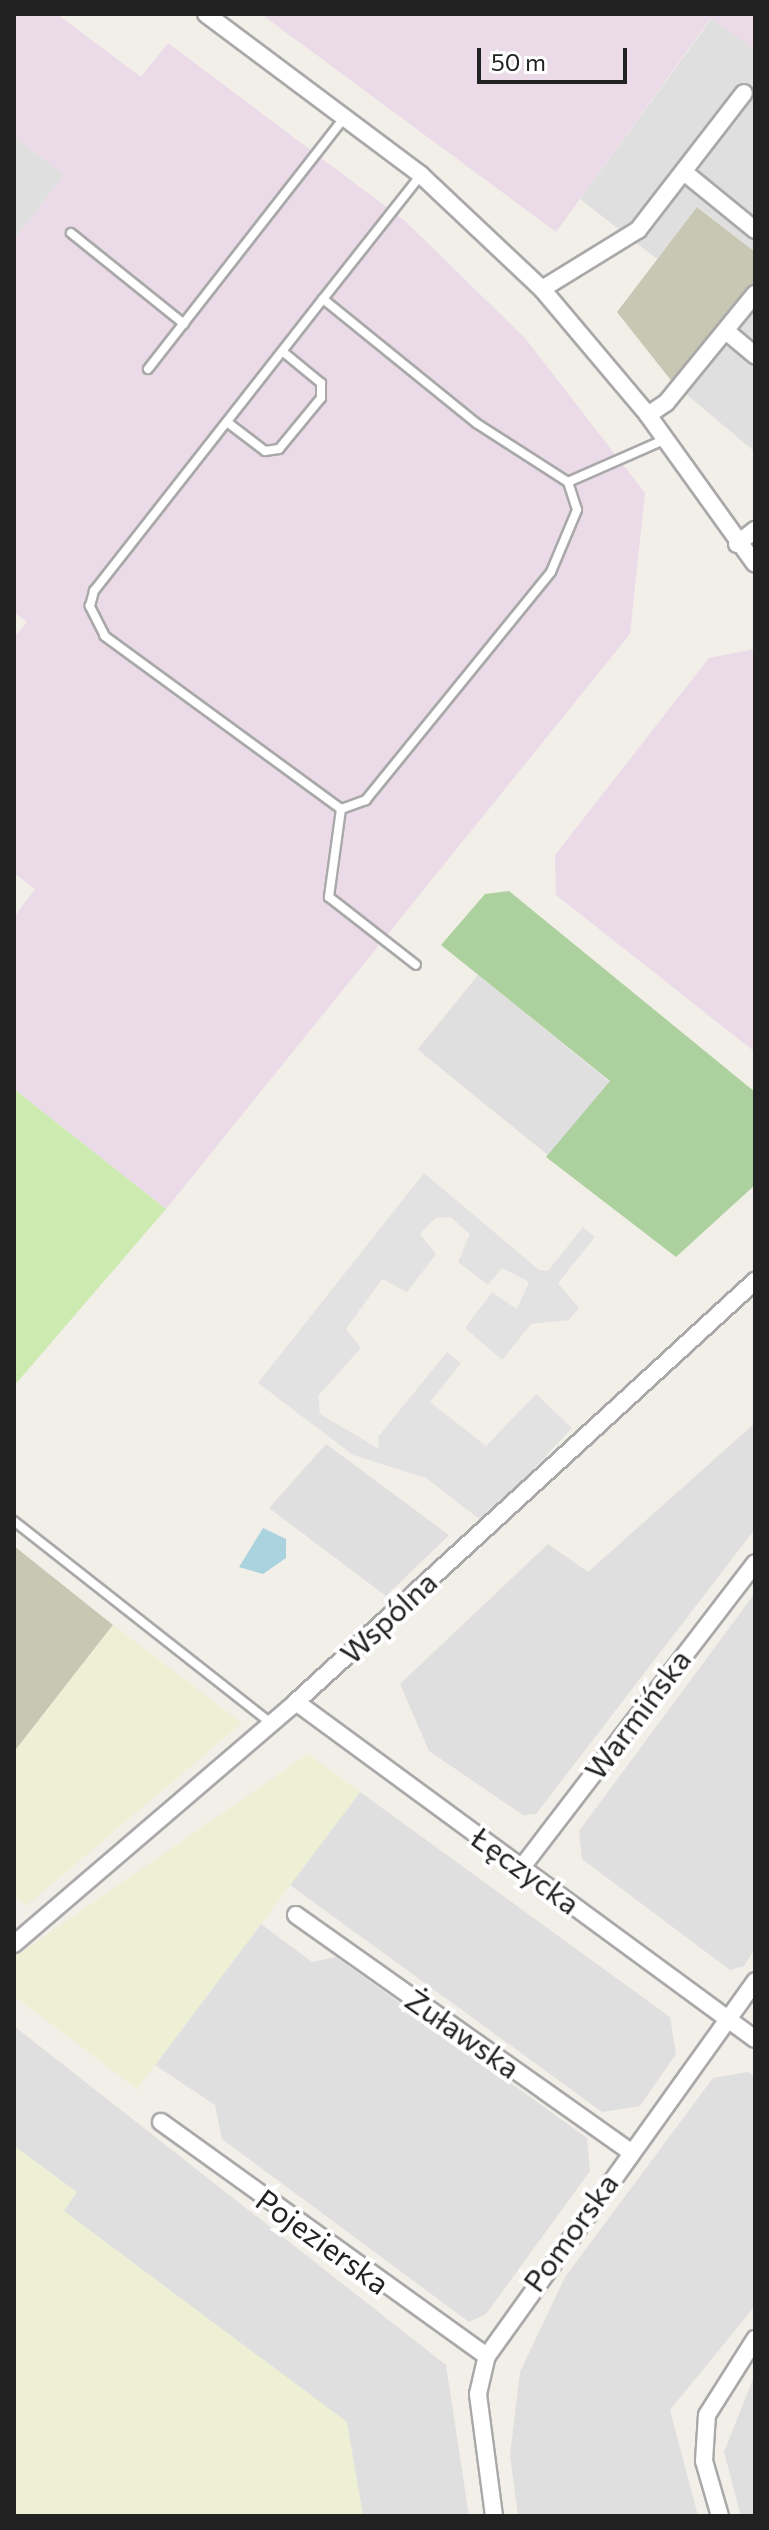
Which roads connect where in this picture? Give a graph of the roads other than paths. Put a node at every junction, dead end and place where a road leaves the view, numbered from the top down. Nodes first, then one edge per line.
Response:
1 (206, 14) edge
2 (744, 93) dead end
3 (345, 116) junction
4 (684, 172) junction
5 (421, 175) junction
6 (755, 230) edge
7 (71, 233) dead end
8 (542, 289) junction
9 (755, 294) edge
10 (323, 299) junction
11 (184, 324) junction
12 (726, 331) junction
13 (282, 351) junction
14 (755, 355) edge
15 (148, 369) dead end
16 (648, 415) junction
17 (227, 422) junction
18 (666, 439) junction
19 (568, 482) junction
20 (755, 530) edge
21 (737, 544) junction
22 (755, 564) edge
23 (341, 809) junction
24 (416, 965) dead end
25 (755, 1281) edge
26 (14, 1521) edge
27 (755, 1563) edge
28 (296, 1702) junction
29 (271, 1723) junction
30 (522, 1867) junction
31 (296, 1915) dead end
32 (14, 1944) edge
33 (755, 1981) edge
34 (726, 2018) junction
35 (755, 2039) edge
36 (161, 2122) dead end
37 (629, 2151) junction
38 (755, 2339) edge
39 (487, 2356) junction
40 (494, 2516) edge
41 (720, 2516) edge

1 - 3 street
2 - 4 street
3 - 5 street
3 - 11 lane
4 - 6 street
4 - 8 street
5 - 8 street
5 - 10 lane
7 - 11 lane
8 - 16 street
9 - 12 street
10 - 13 lane
10 - 19 lane
11 - 15 lane
12 - 14 street
12 - 16 street
13 - 17 lane
13 - 17 lane
16 - 18 street
17 - 23 lane
18 - 19 lane
18 - 21 street
19 - 23 lane
20 - 21 street
21 - 22 street
23 - 24 lane
25 - 28 street, Wspólna
26 - 29 lane
27 - 30 street, Warmińska
28 - 29 street, Wspólna
28 - 30 street, Łęczycka
29 - 32 street, Wspólna
30 - 34 street, Łęczycka
31 - 37 street, Żuławska
33 - 34 street, Pomorska
34 - 35 street, Łęczycka
34 - 37 street, Pomorska
36 - 39 street, Pojezierska
37 - 39 street, Pomorska
38 - 41 street
39 - 40 street, Pomorska

